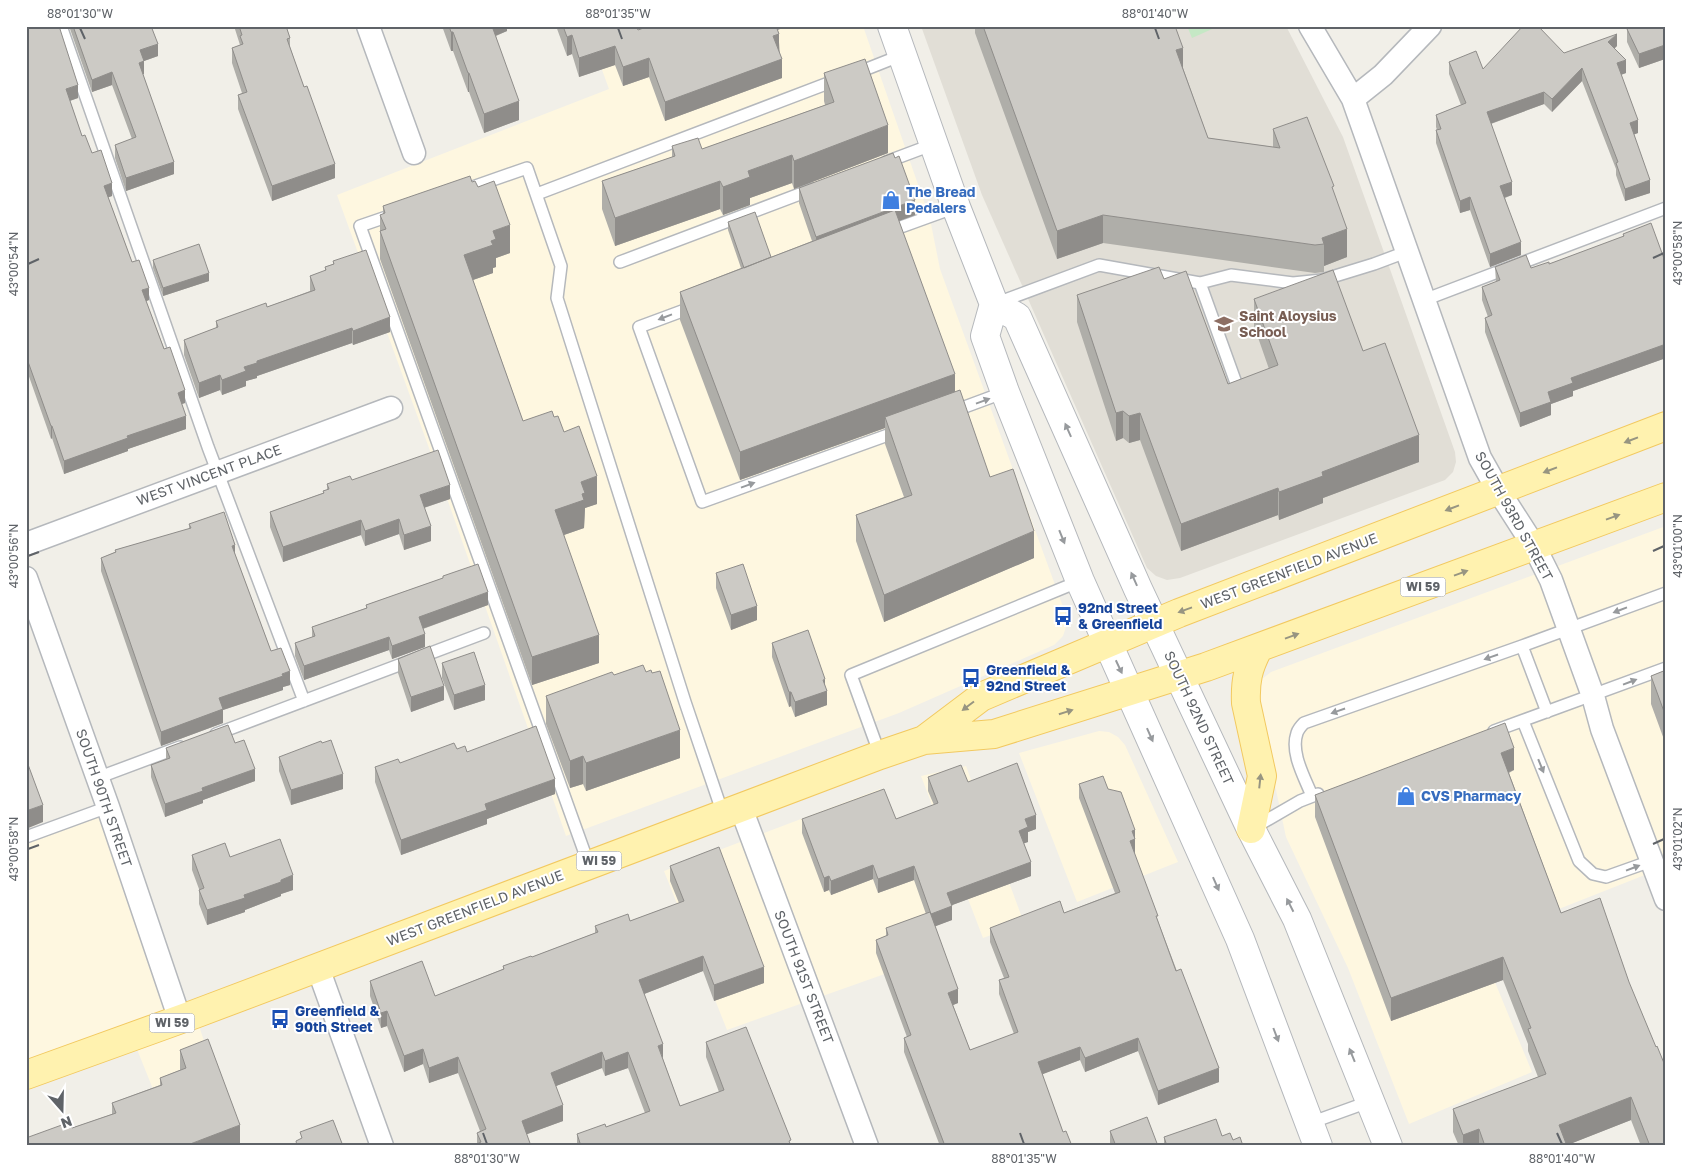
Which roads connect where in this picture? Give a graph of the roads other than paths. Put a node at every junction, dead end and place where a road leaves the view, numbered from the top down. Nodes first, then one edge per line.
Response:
1 (61, 26) edge
2 (368, 26) edge
3 (892, 26) edge
4 (1310, 26) edge
5 (1430, 26) edge
6 (902, 55) junction
7 (1353, 99) junction
8 (934, 144) junction
9 (414, 153) dead end
10 (872, 167) edge
11 (825, 184) edge
12 (453, 194) edge
13 (536, 194) junction
14 (956, 206) junction
15 (1666, 208) edge
16 (406, 210) edge
17 (877, 236) edge
18 (1406, 252) junction
19 (620, 262) dead end
20 (1200, 283) junction
21 (1424, 300) junction
22 (703, 303) edge
23 (994, 304) junction
24 (1005, 392) junction
25 (1241, 396) edge
26 (392, 408) dead end
27 (938, 417) edge
28 (911, 426) edge
29 (1666, 426) edge
30 (217, 472) junction
31 (1498, 490) junction
32 (1666, 497) edge
33 (26, 544) edge
34 (1534, 546) junction
35 (26, 578) edge
36 (1080, 581) junction
37 (1666, 593) edge
38 (1154, 623) junction
39 (1570, 629) junction
40 (484, 633) dead end
41 (1108, 643) junction
42 (1522, 646) junction
43 (1258, 649) junction
44 (1666, 668) edge
45 (1180, 675) junction
46 (1130, 691) junction
47 (1593, 696) junction
48 (304, 701) junction
49 (1548, 712) junction
50 (1523, 721) junction
51 (1486, 734) edge
52 (924, 740) junction
53 (880, 755) junction
54 (97, 778) junction
55 (1330, 790) edge
56 (1312, 796) junction
57 (108, 807) junction
58 (732, 811) junction
59 (1251, 829) junction
60 (26, 837) edge
61 (1652, 861) junction
62 (588, 865) junction
63 (1664, 889) edge
64 (318, 968) junction
65 (180, 1020) junction
66 (26, 1075) edge
67 (1370, 1101) junction
68 (1314, 1134) edge
69 (382, 1146) edge
70 (867, 1146) edge
71 (1388, 1146) edge

1 - 30 lane
2 - 9 street
3 - 6 street
4 - 7 street, SOUTH 93RD STREET
5 - 7 street
6 - 8 street
6 - 13 lane
7 - 18 street, SOUTH 93RD STREET
8 - 10 lane
8 - 14 street
11 - 19 lane
12 - 13 lane
13 - 58 lane
14 - 17 lane
14 - 23 street
15 - 21 lane
16 - 62 lane
18 - 20 lane
18 - 21 street, SOUTH 93RD STREET
20 - 23 lane
20 - 25 lane
21 - 31 street, SOUTH 93RD STREET
22 -> 28 lane
23 - 24 street
38 -> 23 street, SOUTH 92ND STREET
27 -> 24 lane
24 -> 36 street
26 - 30 street, WEST VINCENT PLACE
29 -> 31 main road, WEST GREENFIELD AVENUE / WI 59
30 - 33 street, WEST VINCENT PLACE
30 - 48 lane
31 - 34 street, SOUTH 93RD STREET
31 -> 38 main road, WEST GREENFIELD AVENUE / WI 59
34 -> 32 main road, WEST GREENFIELD AVENUE / WI 59
34 - 39 street, SOUTH 93RD STREET
43 -> 34 main road, WEST GREENFIELD AVENUE / WI 59
35 - 54 street, SOUTH 90TH STREET
36 - 41 street
36 - 53 lane
37 -> 39 lane
38 - 41 main road, WEST GREENFIELD AVENUE / WI 59
38 - 45 street, SOUTH 92ND STREET
39 - 42 lane
39 - 47 street, SOUTH 93RD STREET
40 - 48 lane
41 -> 46 street
41 -> 52 main road, WEST GREENFIELD AVENUE / WI 59
42 - 49 lane
42 -> 56 lane
43 - 45 main road, WEST GREENFIELD AVENUE / WI 59
59 -> 43 main road
47 -> 44 lane
45 - 46 main road, WEST GREENFIELD AVENUE / WI 59
45 - 59 street, SOUTH 92ND STREET
52 -> 46 main road, WEST GREENFIELD AVENUE / WI 59
46 -> 68 street
47 - 49 lane
47 - 61 street, SOUTH 93RD STREET
48 - 54 lane
49 - 50 lane
50 - 51 lane
50 -> 61 lane
52 - 53 main road, WEST GREENFIELD AVENUE / WI 59
53 - 58 main road, WEST GREENFIELD AVENUE / WI 59
54 - 57 street, SOUTH 90TH STREET
55 - 56 lane
56 - 59 lane
57 - 60 lane
57 - 65 street, SOUTH 90TH STREET
58 - 62 main road, WEST GREENFIELD AVENUE / WI 59
58 - 70 street, SOUTH 91ST STREET
67 -> 59 street, SOUTH 92ND STREET
61 - 63 street, SOUTH 93RD STREET
62 - 64 main road, WEST GREENFIELD AVENUE / WI 59
64 - 65 main road, WEST GREENFIELD AVENUE / WI 59
64 - 69 street
65 - 66 main road, WEST GREENFIELD AVENUE / WI 59
67 - 68 lane
67 - 71 street, SOUTH 92ND STREET

